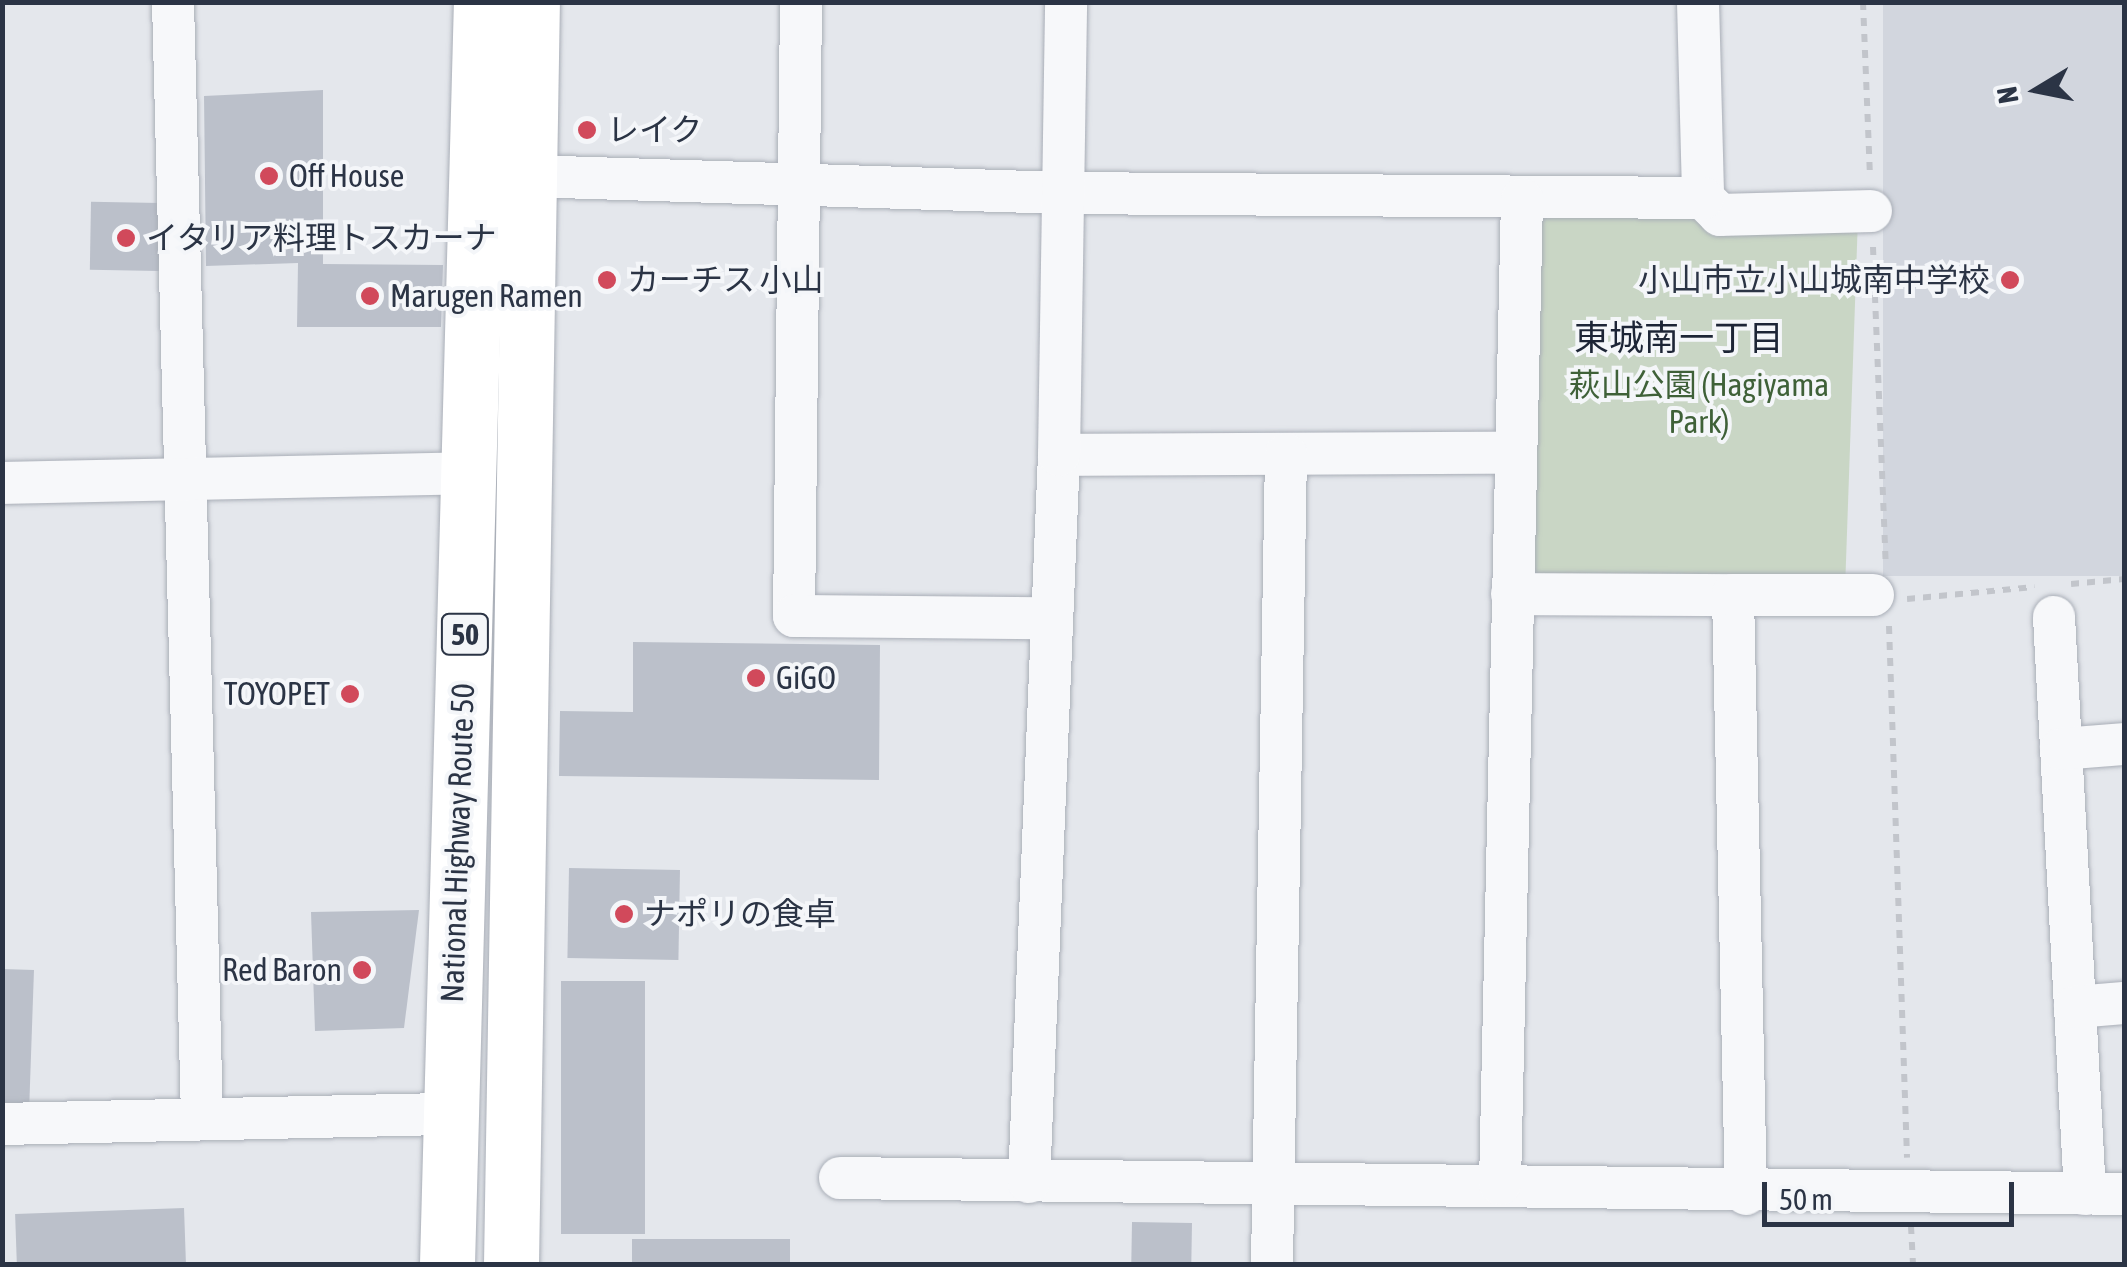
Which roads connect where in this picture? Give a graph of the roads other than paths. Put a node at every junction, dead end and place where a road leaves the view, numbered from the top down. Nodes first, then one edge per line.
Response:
1 (172, 2) edge
2 (481, 2) edge
3 (532, 2) edge
4 (801, 2) edge
5 (1066, 2) edge
6 (1698, 2) edge
7 (528, 176) junction
8 (798, 183) junction
9 (1064, 192) junction
10 (1704, 198) junction
11 (1522, 199) junction
12 (1872, 212) road end
13 (1059, 454) junction
14 (1286, 454) junction
15 (1516, 454) junction
16 (470, 473) junction
17 (2, 482) edge
18 (180, 482) junction
19 (1512, 594) junction
20 (1733, 595) junction
21 (2055, 596) road end
22 (1884, 599) road end
23 (1048, 618) junction
24 (2124, 744) edge
25 (2061, 749) junction
26 (2124, 1003) edge
27 (2075, 1007) junction
28 (448, 1114) junction
29 (202, 1119) junction
30 (2, 1124) edge
31 (840, 1178) dead end
32 (1029, 1182) junction
33 (1500, 1184) junction
34 (1272, 1186) junction
35 (1746, 1194) junction
36 (2105, 1194) edge
37 (447, 1264) edge
38 (511, 1264) edge
39 (1272, 1264) edge

1 - 18 street
2 - 16 highway, National Highway Route 50 / 50
3 - 7 highway, National Highway Route 50 / 50
4 - 8 street
5 - 9 street
6 - 10 street
7 - 8 street
7 - 38 highway, National Highway Route 50 / 50
8 - 9 street
8 - 23 street
9 - 11 street
9 - 13 street
10 - 11 street
10 - 12 street
11 - 15 street
13 - 14 street
13 - 23 street
14 - 15 street
14 - 34 street
15 - 19 street
16 - 18 street
16 - 28 highway, National Highway Route 50 / 50
17 - 18 street
18 - 29 street
19 - 20 street
19 - 33 street
20 - 22 street
20 - 35 street
21 - 25 street
23 - 32 street
24 - 25 street
25 - 27 street
26 - 27 street
27 - 36 street
28 - 29 street
28 - 37 highway, National Highway Route 50 / 50
29 - 30 street
31 - 32 street
32 - 34 street
33 - 34 street
33 - 35 street
34 - 39 street
35 - 36 street

